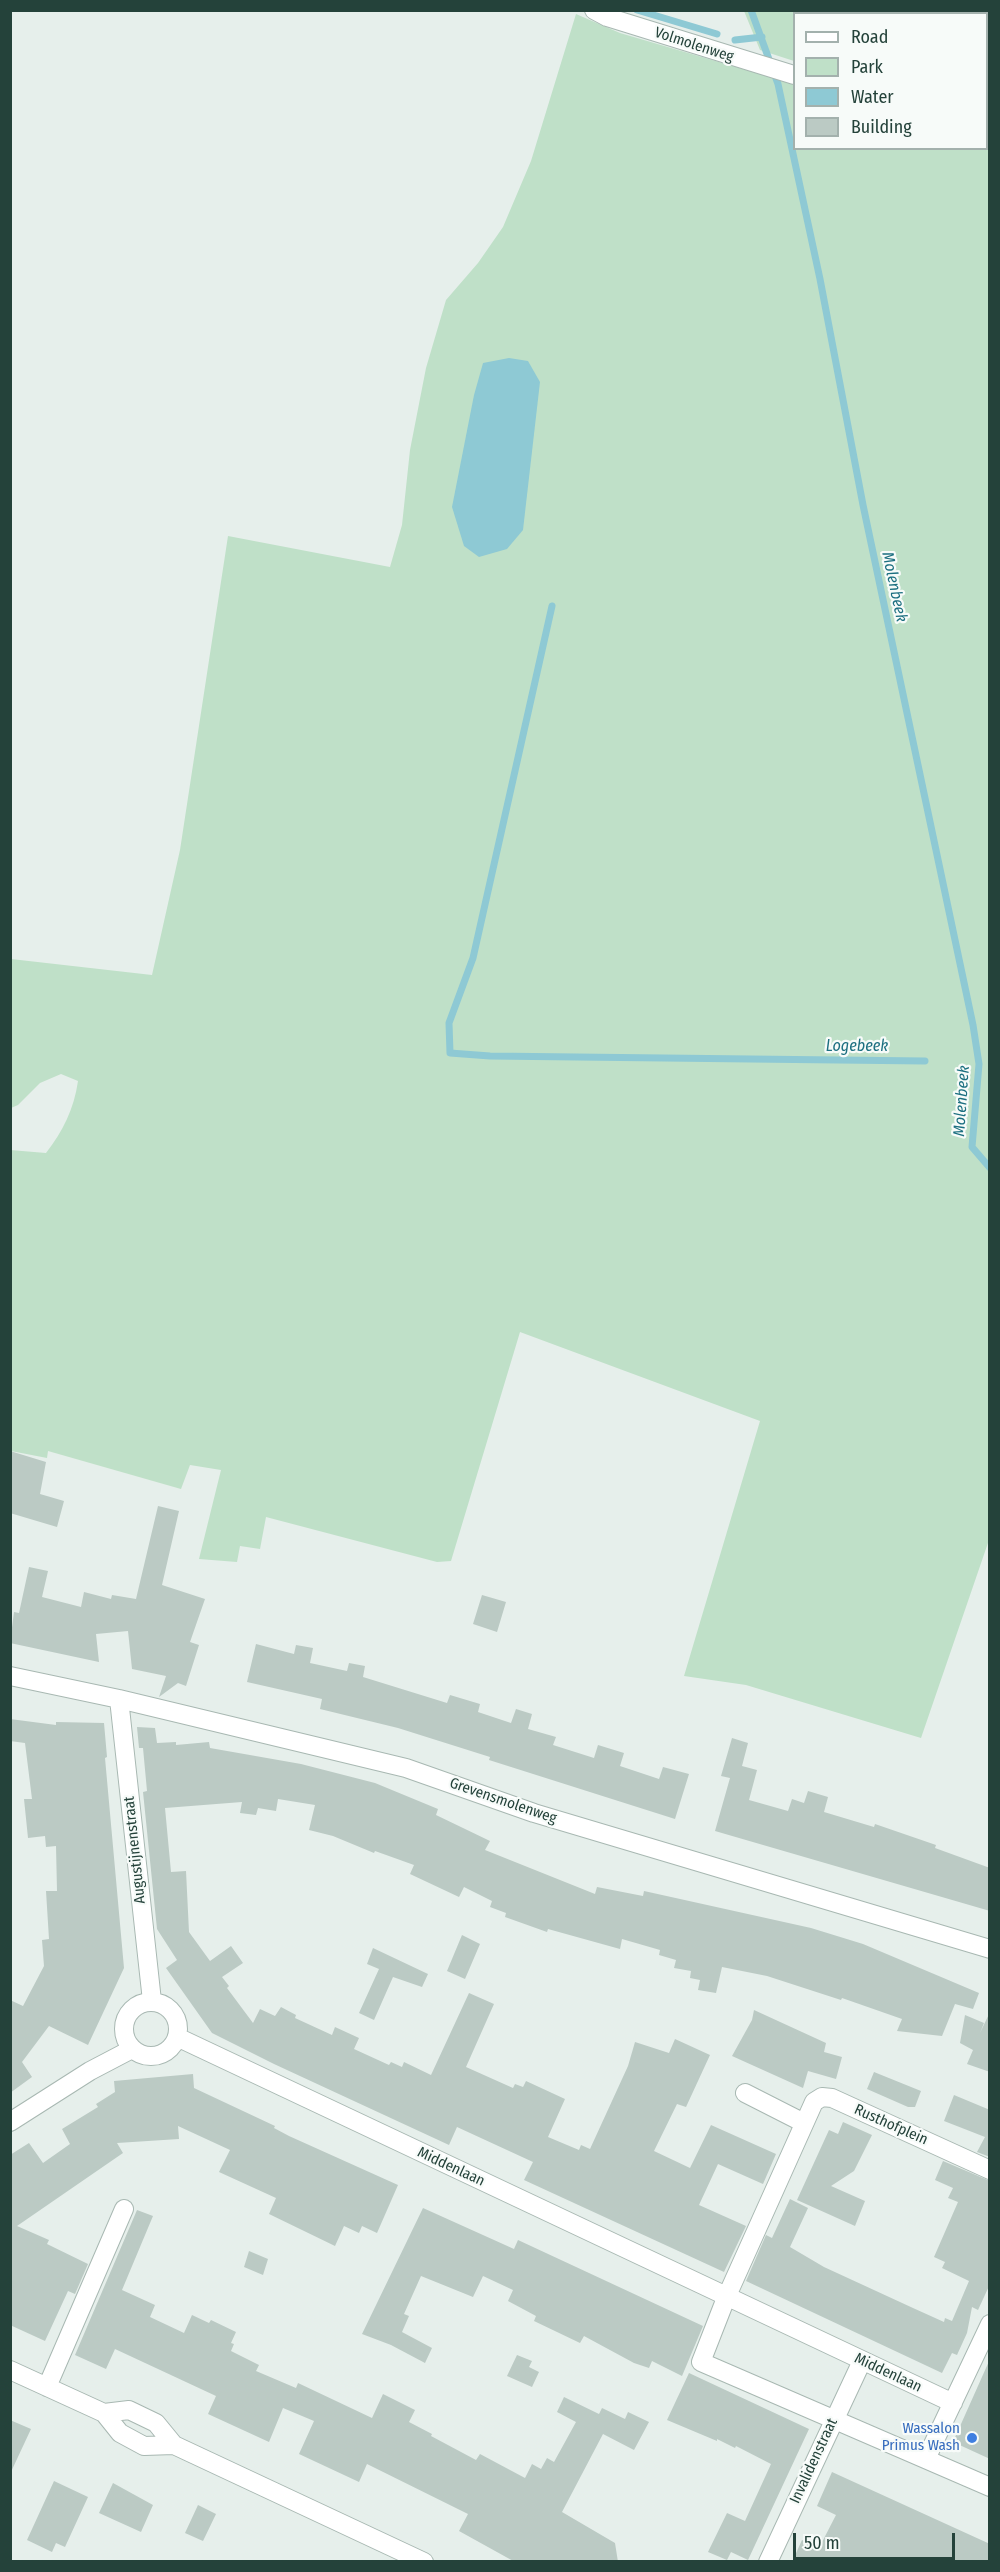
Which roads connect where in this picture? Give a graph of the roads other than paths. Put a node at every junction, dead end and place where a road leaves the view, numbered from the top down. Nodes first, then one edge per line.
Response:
1 (594, 10) edge
2 (791, 74) edge
3 (10, 1676) edge
4 (119, 1699) junction
5 (990, 1949) edge
6 (152, 2001) junction
7 (177, 2037) junction
8 (132, 2049) junction
9 (745, 2093) dead end
10 (10, 2122) edge
11 (804, 2123) junction
12 (990, 2170) edge
13 (124, 2209) dead end
14 (726, 2298) junction
15 (987, 2336) edge
16 (862, 2361) junction
17 (10, 2370) edge
18 (47, 2387) junction
19 (953, 2403) junction
20 (104, 2413) junction
21 (833, 2419) junction
22 (174, 2445) junction
23 (926, 2459) junction
24 (990, 2487) edge
25 (424, 2562) edge
26 (768, 2562) edge

1 - 2 street, Volmolenweg
3 - 4 street, Grevensmolenweg
4 - 5 street, Grevensmolenweg
4 - 6 street, Augustijnenstraat
6 - 7 street
6 - 8 street
7 - 8 street
7 - 14 street, Middenlaan
8 - 10 street
9 - 11 street
11 - 12 street, Rusthofplein
11 - 14 street, Rusthofplein
13 - 18 street
14 - 16 street, Middenlaan
14 - 21 street
15 - 19 street
16 - 19 street, Middenlaan
16 - 21 street, Invalidenstraat
17 - 18 street
18 - 20 street
19 - 23 street
20 - 22 street
20 - 22 street
21 - 23 street
21 - 26 street, Invalidenstraat
22 - 25 street
23 - 24 street

